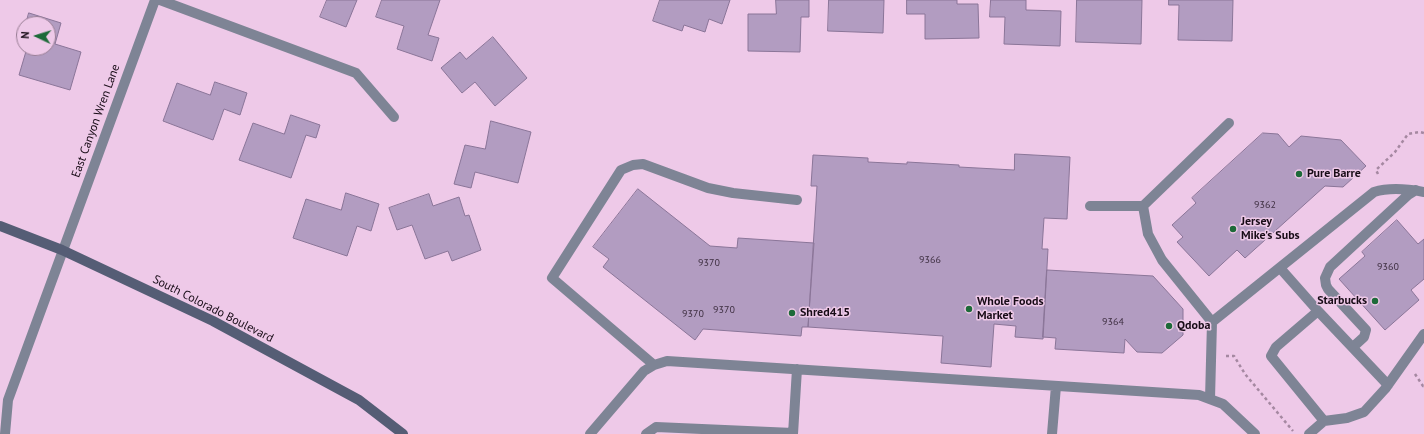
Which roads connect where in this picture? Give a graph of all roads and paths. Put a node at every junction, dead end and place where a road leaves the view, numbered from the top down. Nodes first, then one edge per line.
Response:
1 (155, 0) edge
2 (160, 0) edge
3 (394, 117) dead end
4 (1229, 123) dead end
5 (1424, 133) edge
6 (1382, 190) junction
7 (1420, 191) edge
8 (798, 200) dead end
9 (1090, 206) dead end
10 (1143, 206) junction
11 (0, 226) edge
12 (62, 250) junction
13 (1280, 268) junction
14 (1318, 311) junction
15 (1212, 322) junction
16 (1424, 334) edge
17 (1353, 347) junction
18 (1211, 356) junction
19 (654, 365) junction
20 (797, 369) junction
21 (1388, 385) junction
22 (1056, 386) junction
23 (1210, 399) junction
24 (1324, 421) junction
25 (793, 433) edge
26 (4, 434) edge
27 (403, 434) edge
28 (590, 434) edge
29 (646, 434) edge
30 (1052, 434) edge
31 (1255, 434) edge
32 (1296, 434) edge
33 (1310, 434) edge

1 - 12 street, East Canyon Wren Lane
2 - 3 street
4 - 10 street
5 - 6 path
6 - 7 street
6 - 13 street
7 - 17 street
8 - 19 street
9 - 10 street
10 - 15 street
11 - 12 main road, South Colorado Boulevard
12 - 26 street, East Canyon Wren Lane
12 - 27 main road, South Colorado Boulevard
13 - 14 street
13 - 15 street
14 - 17 street
14 - 24 street
15 - 18 street
16 - 21 street
17 - 21 street
18 - 23 street
18 - 32 path
19 - 20 street
19 - 28 street
20 - 22 street
20 - 25 street
21 - 24 street
22 - 23 street
22 - 30 street
23 - 31 street
24 - 33 street
25 - 29 street

